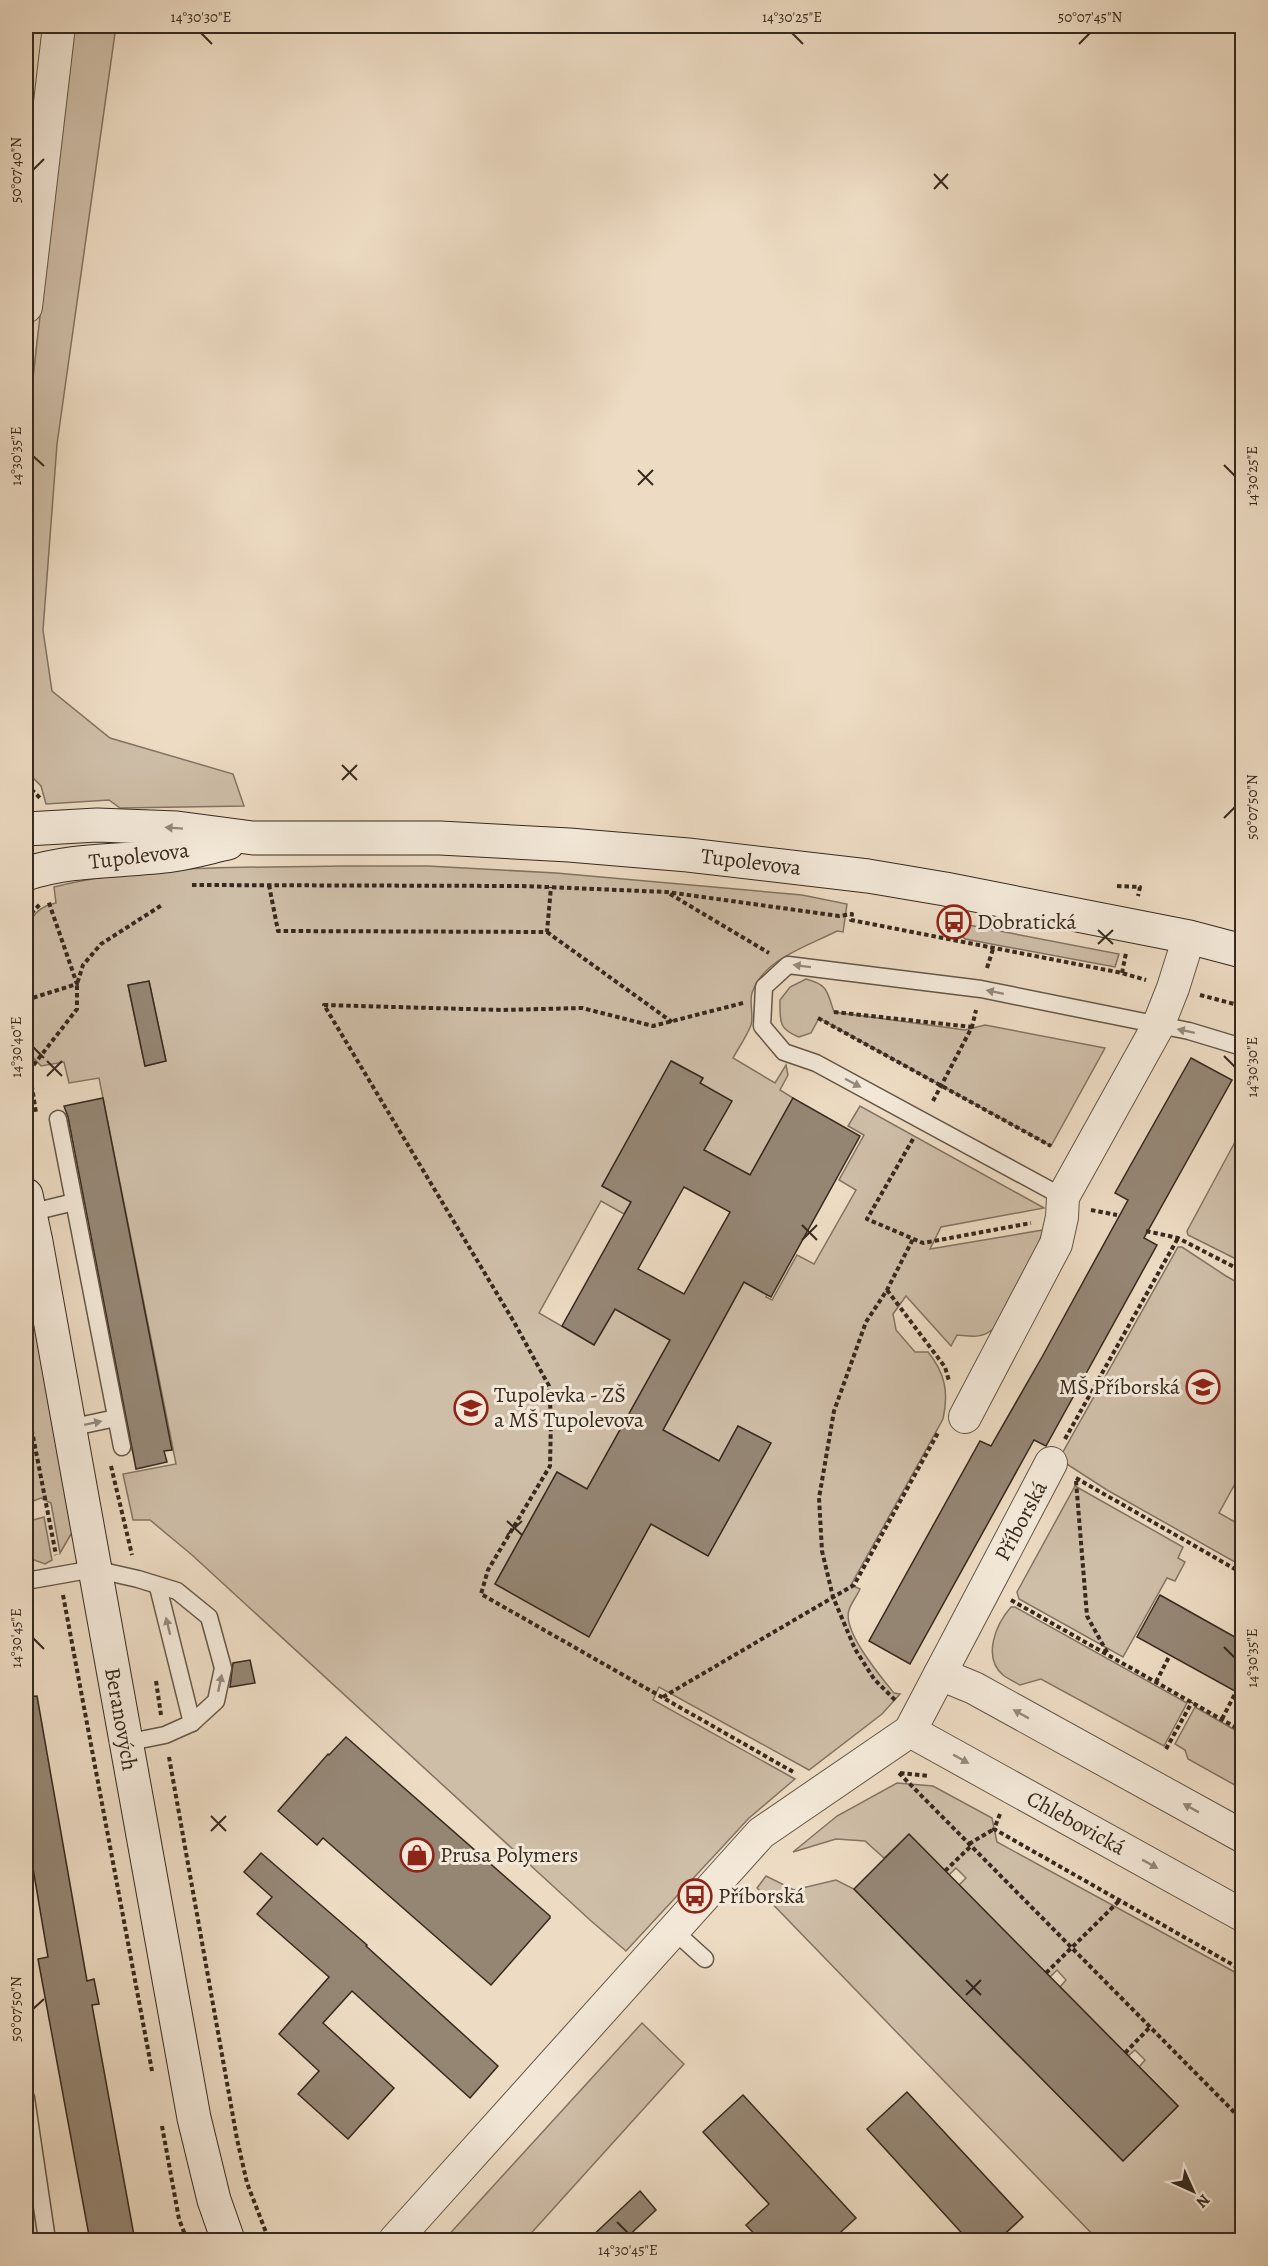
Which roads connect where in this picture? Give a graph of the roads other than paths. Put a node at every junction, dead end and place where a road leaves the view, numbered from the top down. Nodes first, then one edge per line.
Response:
1 (59, 26) edge
2 (37, 103) edge
3 (26, 307) edge
4 (26, 829) edge
5 (253, 838) junction
6 (26, 873) edge
7 (1189, 937) junction
8 (1242, 951) edge
9 (1158, 1026) junction
10 (1242, 1047) edge
11 (58, 1119) dead end
12 (74, 1202) junction
13 (27, 1204) edge
14 (1062, 1207) junction
15 (960, 1410) road end
16 (116, 1418) junction
17 (69, 1428) junction
18 (122, 1447) dead end
19 (1064, 1470) road end
20 (94, 1569) junction
21 (26, 1581) edge
22 (158, 1587) junction
23 (940, 1674) junction
24 (905, 1718) junction
25 (192, 1723) junction
26 (125, 1743) junction
27 (1242, 1836) edge
28 (1242, 1915) edge
29 (674, 1930) junction
30 (705, 1959) dead end
31 (26, 2098) edge
32 (47, 2241) edge
33 (228, 2241) edge
34 (395, 2241) edge

1 - 2 street
2 - 3 street
5 -> 4 main road, Tupolevova
5 - 6 main road, Tupolevova
5 - 7 main road, Tupolevova
7 - 8 main road, Tupolevova
7 - 9 street
10 -> 9 lane
9 - 14 street
9 -> 14 lane
11 - 12 lane
12 - 13 lane
12 - 16 lane
13 - 17 main road, Beranových
14 - 15 street
17 -> 16 lane
16 - 18 lane
17 - 20 main road, Beranových
19 - 23 street, Příborská
20 - 21 lane
20 - 22 lane
20 - 26 main road, Beranových
25 -> 22 lane
25 -> 22 lane
23 - 24 street, Příborská
27 -> 23 street
24 -> 28 street, Chlebovická
24 - 29 street, Příborská
25 - 26 lane
26 - 33 main road, Beranových
29 - 30 lane
29 - 34 street, Příborská
31 - 32 lane

